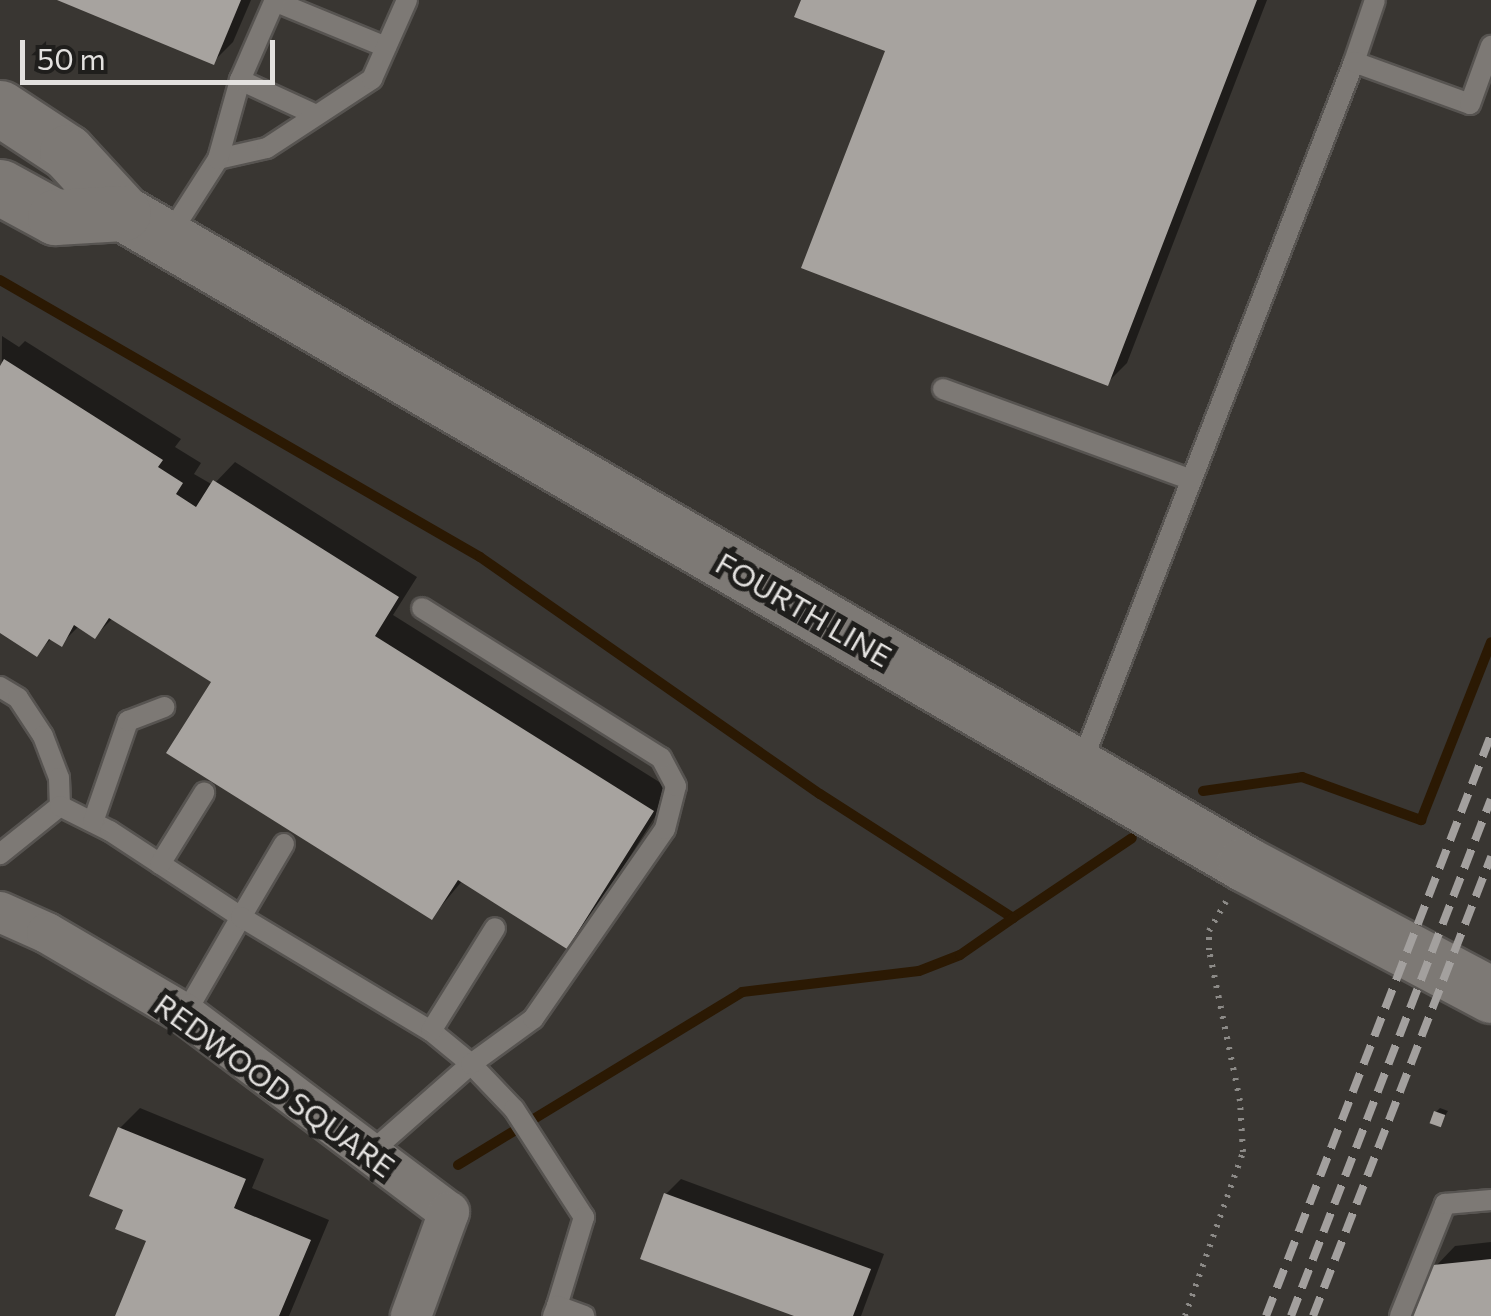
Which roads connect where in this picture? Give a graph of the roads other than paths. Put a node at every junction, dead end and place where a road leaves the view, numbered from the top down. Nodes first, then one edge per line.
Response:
1 (407, 0) edge
2 (1375, 0) edge
3 (274, 1) edge
4 (1491, 46) edge
5 (386, 47) junction
6 (1354, 62) junction
7 (240, 80) junction
8 (0, 108) edge
9 (316, 115) junction
10 (218, 159) junction
11 (0, 187) edge
12 (145, 225) junction
13 (943, 388) dead end
14 (1191, 480) junction
15 (422, 608) dead end
16 (0, 687) edge
17 (164, 707) dead end
18 (1079, 768) junction
19 (204, 793) dead end
20 (60, 806) junction
21 (92, 822) junction
22 (284, 844) dead end
23 (0, 853) edge
24 (160, 864) junction
25 (0, 912) edge
26 (241, 917) junction
27 (494, 928) dead end
28 (1491, 996) edge
29 (185, 1014) junction
30 (430, 1031) junction
31 (472, 1064) junction
32 (370, 1153) junction
33 (1491, 1200) edge
34 (555, 1311) edge
35 (411, 1316) edge
36 (584, 1316) edge
37 (1400, 1316) edge

1 - 5 lane
2 - 6 lane
3 - 5 lane
3 - 7 lane
4 - 6 lane
5 - 9 lane
6 - 14 lane
7 - 9 lane
7 - 10 lane
8 - 12 street, FOURTH LINE
9 - 10 lane
10 - 12 lane
11 - 12 street
12 - 18 street, FOURTH LINE
13 - 14 lane
14 - 18 lane
15 - 31 lane
16 - 20 lane
17 - 21 lane
18 - 28 street, FOURTH LINE
19 - 24 lane
20 - 21 lane
20 - 23 lane
21 - 24 lane
22 - 26 lane
24 - 26 lane
25 - 29 street, REDWOOD SQUARE
26 - 29 lane
26 - 30 lane
27 - 30 lane
29 - 32 street, REDWOOD SQUARE
30 - 31 lane
31 - 32 lane
31 - 34 lane
32 - 35 street, REDWOOD SQUARE
33 - 37 lane
34 - 36 lane

